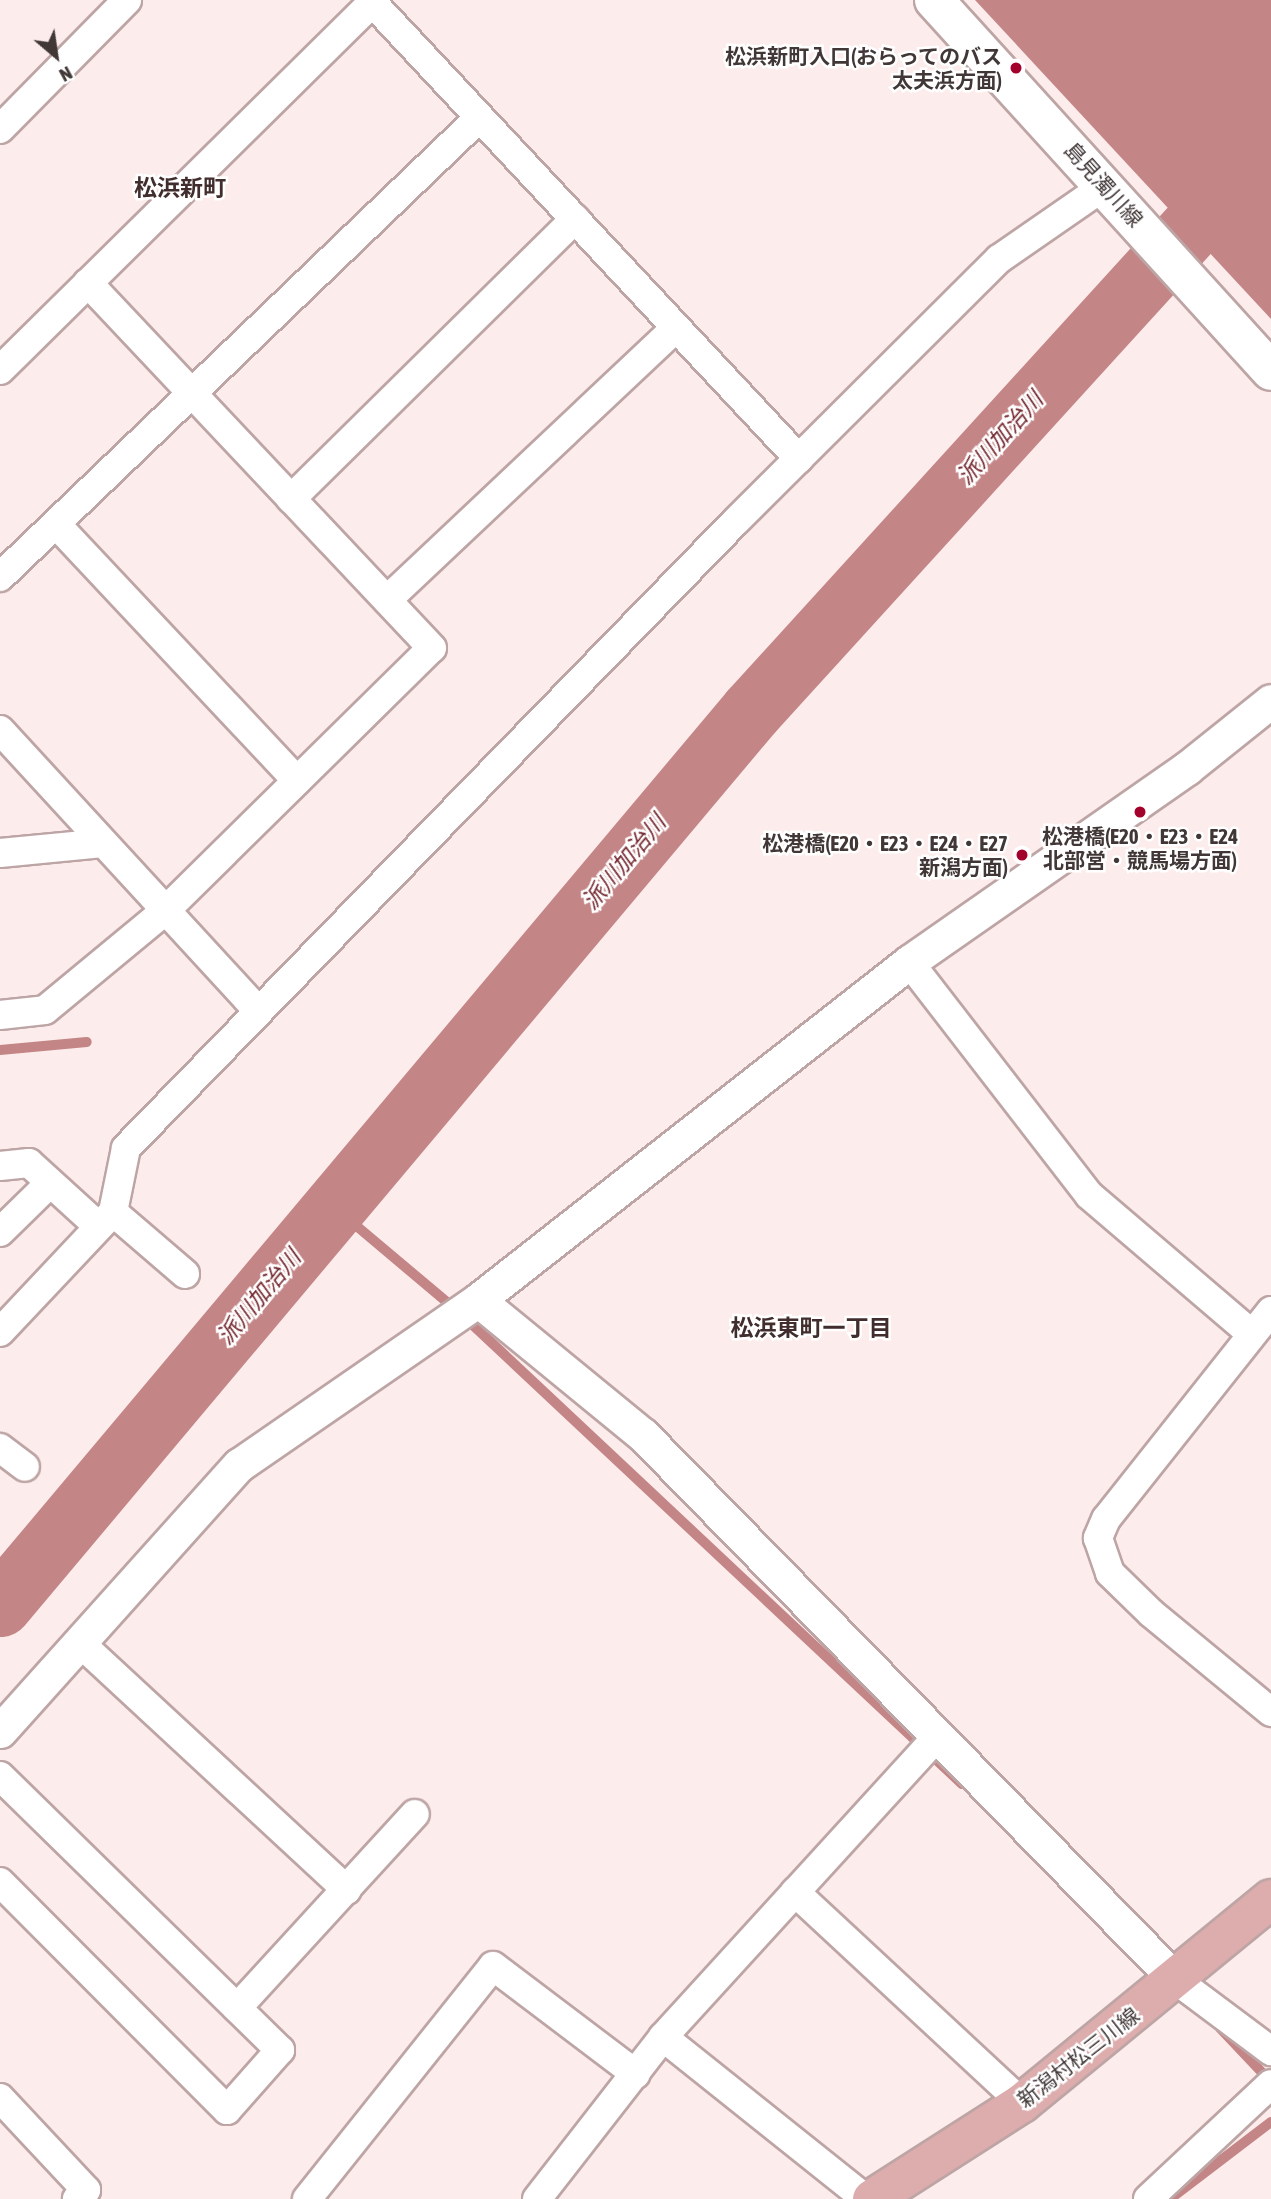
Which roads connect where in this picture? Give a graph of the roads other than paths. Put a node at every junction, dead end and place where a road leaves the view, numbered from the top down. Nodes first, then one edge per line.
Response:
1 (127, 0) edge
2 (934, 0) edge
3 (372, 1) edge
4 (479, 118) junction
5 (0, 130) edge
6 (1106, 185) junction
7 (575, 219) junction
8 (88, 283) junction
9 (676, 328) junction
10 (1, 366) edge
11 (1271, 371) edge
12 (192, 394) junction
13 (799, 459) junction
14 (291, 499) junction
15 (56, 524) junction
16 (0, 577) edge
17 (387, 600) junction
18 (1271, 701) edge
19 (0, 730) edge
20 (297, 781) junction
21 (103, 843) junction
22 (0, 853) edge
23 (166, 910) junction
24 (909, 962) junction
25 (258, 1011) junction
26 (0, 1015) edge
27 (0, 1166) edge
28 (50, 1183) junction
29 (106, 1219) junction
30 (0, 1232) edge
31 (186, 1274) dead end
32 (478, 1300) junction
33 (1271, 1311) edge
34 (0, 1332) edge
35 (1252, 1334) junction
36 (0, 1448) edge
37 (25, 1468) dead end
38 (79, 1642) junction
39 (1271, 1712) edge
40 (0, 1731) edge
41 (938, 1736) junction
42 (0, 1776) edge
43 (415, 1814) dead end
44 (0, 1882) edge
45 (347, 1890) junction
46 (795, 1892) junction
47 (1271, 1899) edge
48 (1176, 1980) junction
49 (237, 2008) junction
50 (663, 2037) junction
51 (1271, 2051) edge
52 (636, 2074) junction
53 (1271, 2084) edge
54 (0, 2098) edge
55 (1022, 2103) junction
56 (78, 2199) edge
57 (307, 2199) edge
58 (537, 2199) edge
59 (866, 2199) edge
60 (873, 2199) edge
61 (1148, 2199) edge

1 - 5 street
2 - 6 main road, 島見濁川線
3 - 4 street
3 - 8 street
4 - 7 street
4 - 12 street
6 - 11 main road, 島見濁川線
6 - 13 street
7 - 9 street
7 - 14 street
8 - 10 street
8 - 12 street
9 - 13 street
9 - 17 street
12 - 14 street
12 - 15 street
13 - 25 street
14 - 17 street
15 - 16 street
15 - 20 street
17 - 20 street
18 - 24 street
19 - 21 street
20 - 23 street
21 - 22 street
21 - 23 street
23 - 25 street
23 - 26 street
24 - 32 street
24 - 35 street
25 - 29 street
27 - 28 street
28 - 29 street
28 - 30 street
29 - 31 street
29 - 34 street
32 - 38 street
32 - 41 street
33 - 35 street
35 - 39 street
36 - 37 street
38 - 40 street
38 - 45 street
41 - 46 street
41 - 48 street
42 - 49 street
43 - 45 street
44 - 49 street
45 - 49 street
46 - 50 street
46 - 55 street
47 - 48 main road, 新潟村松三川線
48 - 51 street
48 - 55 main road, 新潟村松三川線
50 - 52 street
50 - 59 street
52 - 57 street
52 - 58 street
53 - 61 street
54 - 56 street
55 - 60 main road, 新潟村松三川線

